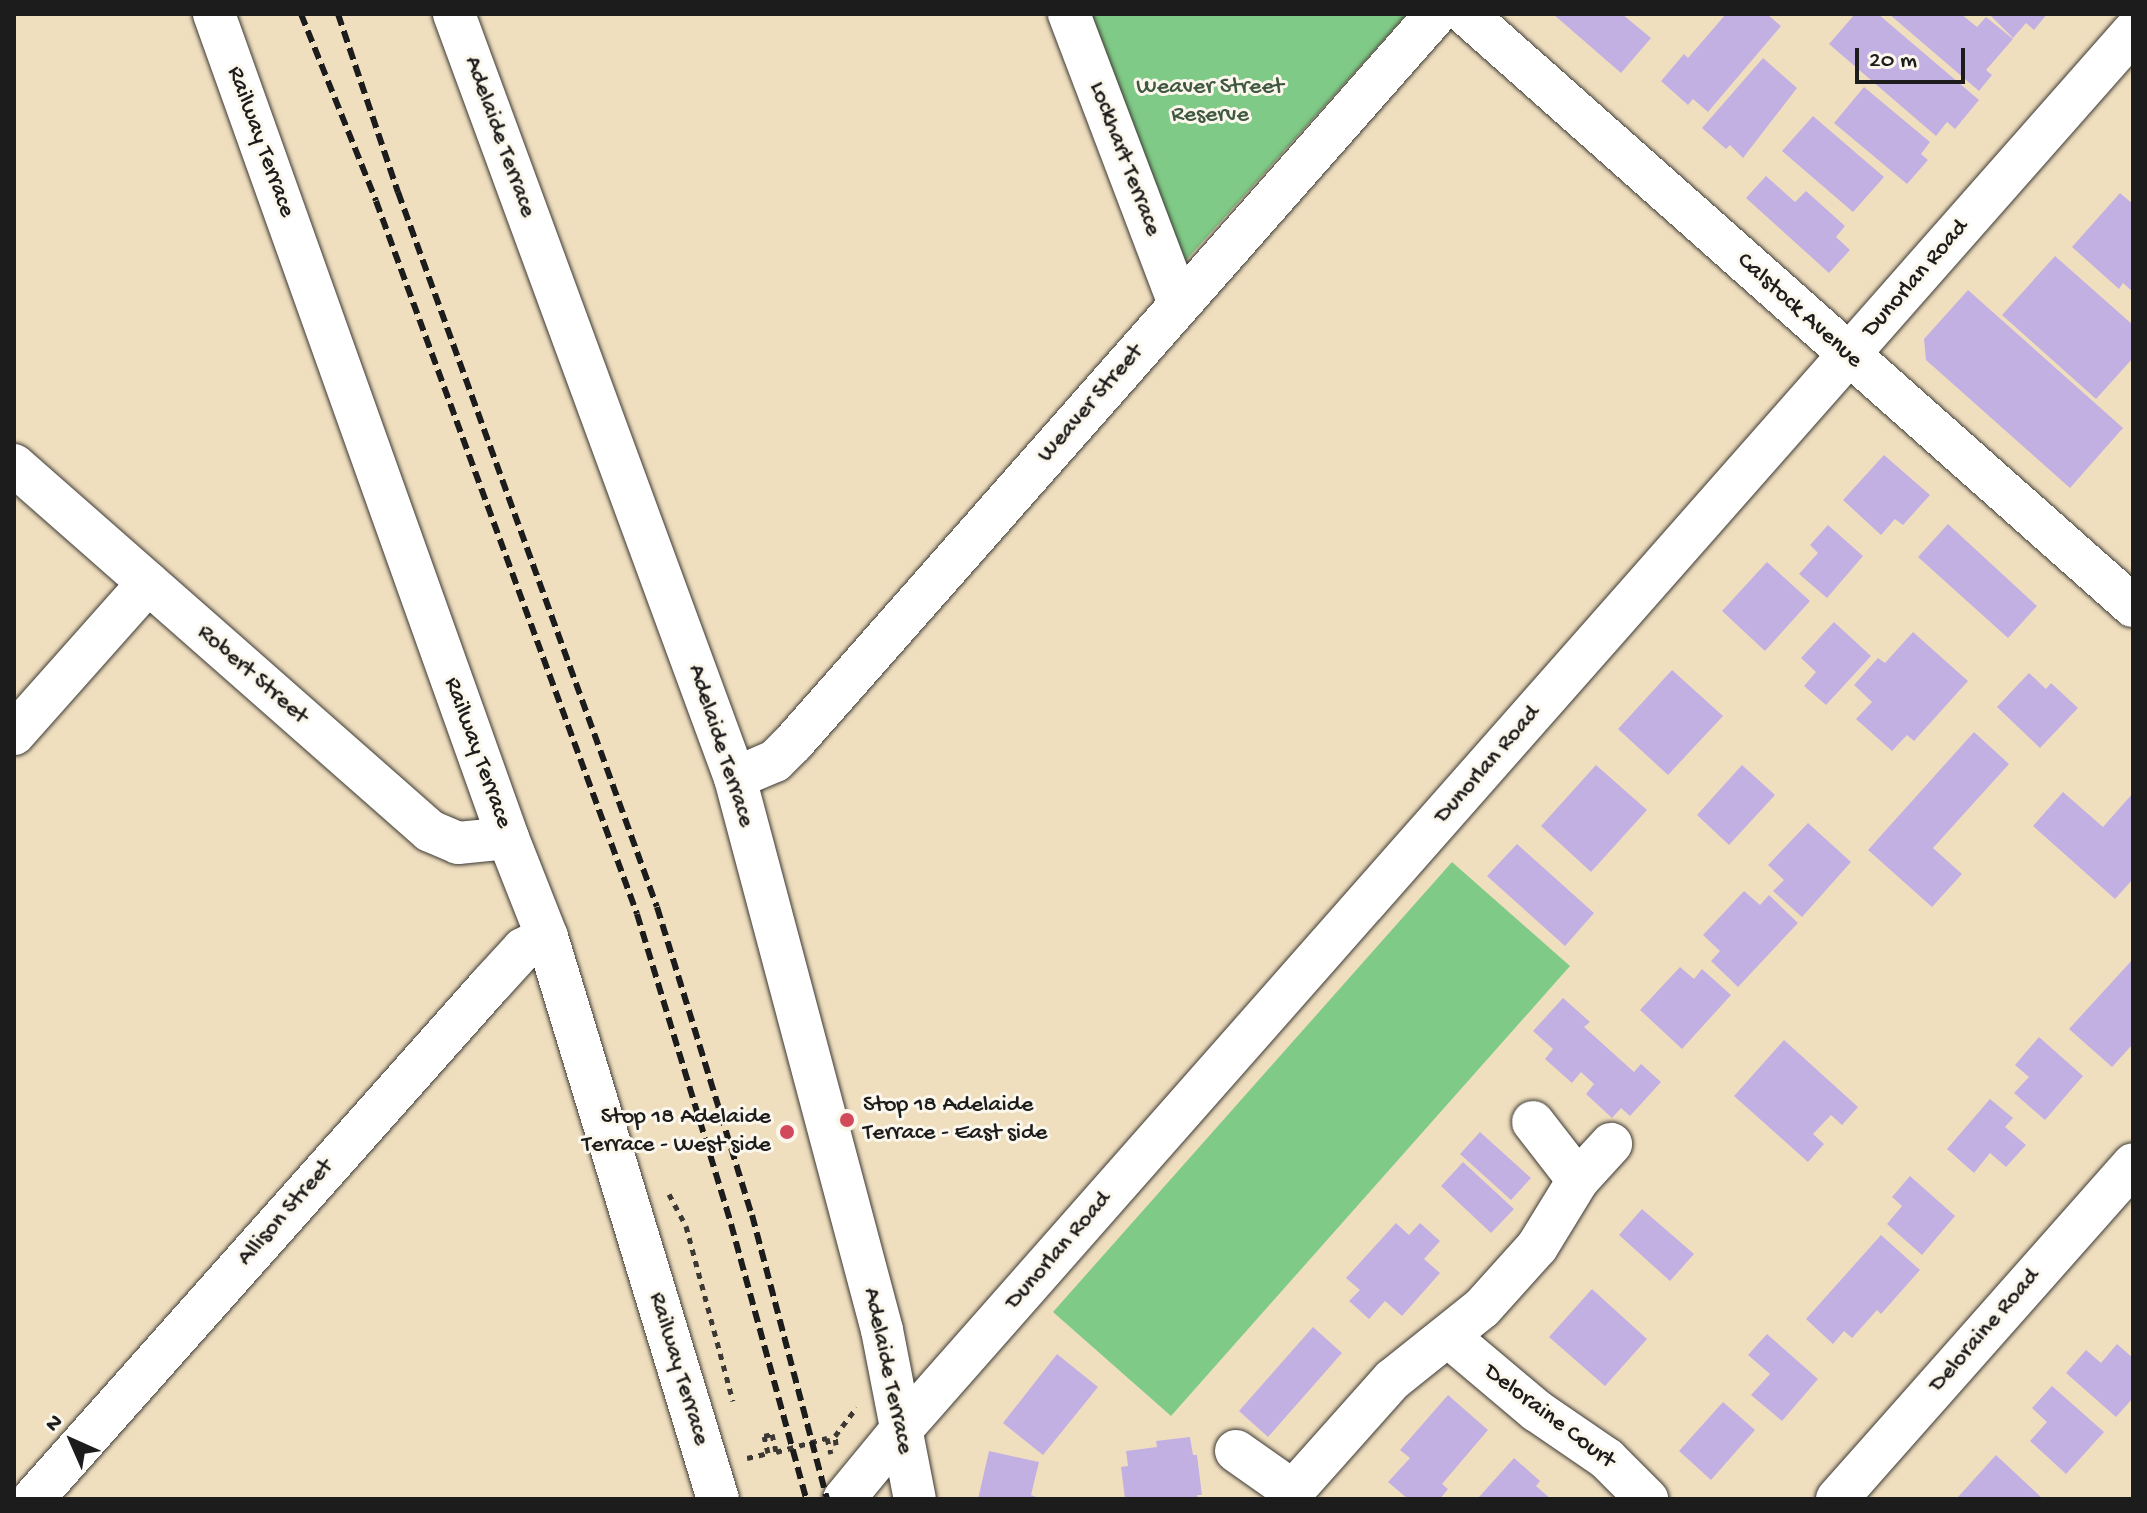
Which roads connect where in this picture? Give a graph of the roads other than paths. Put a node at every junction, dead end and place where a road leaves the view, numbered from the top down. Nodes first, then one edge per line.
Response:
1 (214, 14) edge
2 (454, 14) edge
3 (1069, 14) edge
4 (1436, 14) edge
5 (1466, 14) edge
6 (2133, 32) edge
7 (1179, 304) junction
8 (1849, 355) junction
9 (14, 465) edge
10 (148, 583) junction
11 (2133, 606) edge
12 (14, 734) edge
13 (735, 778) junction
14 (508, 838) junction
15 (547, 937) junction
16 (1533, 1122) dead end
17 (1611, 1144) dead end
18 (2133, 1164) edge
19 (1578, 1180) junction
20 (1449, 1337) junction
21 (900, 1431) junction
22 (1236, 1451) dead end
23 (33, 1499) edge
24 (718, 1499) edge
25 (844, 1499) edge
26 (915, 1499) edge
27 (1647, 1499) edge
28 (1837, 1499) edge

1 - 14 street, Railway Terrace
2 - 13 street, Adelaide Terrace
3 - 7 street, Lockhart Terrace
4 - 7 street, Weaver Street
5 - 8 street, Calstock Avenue
6 - 8 street, Dunorlan Road
7 - 13 street, Weaver Street
8 - 11 street, Calstock Avenue
8 - 21 street, Dunorlan Road
9 - 10 street, Robert Street
10 - 12 street
10 - 14 street, Robert Street
13 - 21 street, Adelaide Terrace
14 - 15 street, Railway Terrace
15 - 23 street, Allison Street
15 - 24 street, Railway Terrace
16 - 19 street
17 - 19 street
18 - 28 street, Deloraine Road
19 - 20 street
20 - 22 street
20 - 27 street, Deloraine Court
21 - 25 street, Dunorlan Road
21 - 26 street, Adelaide Terrace

